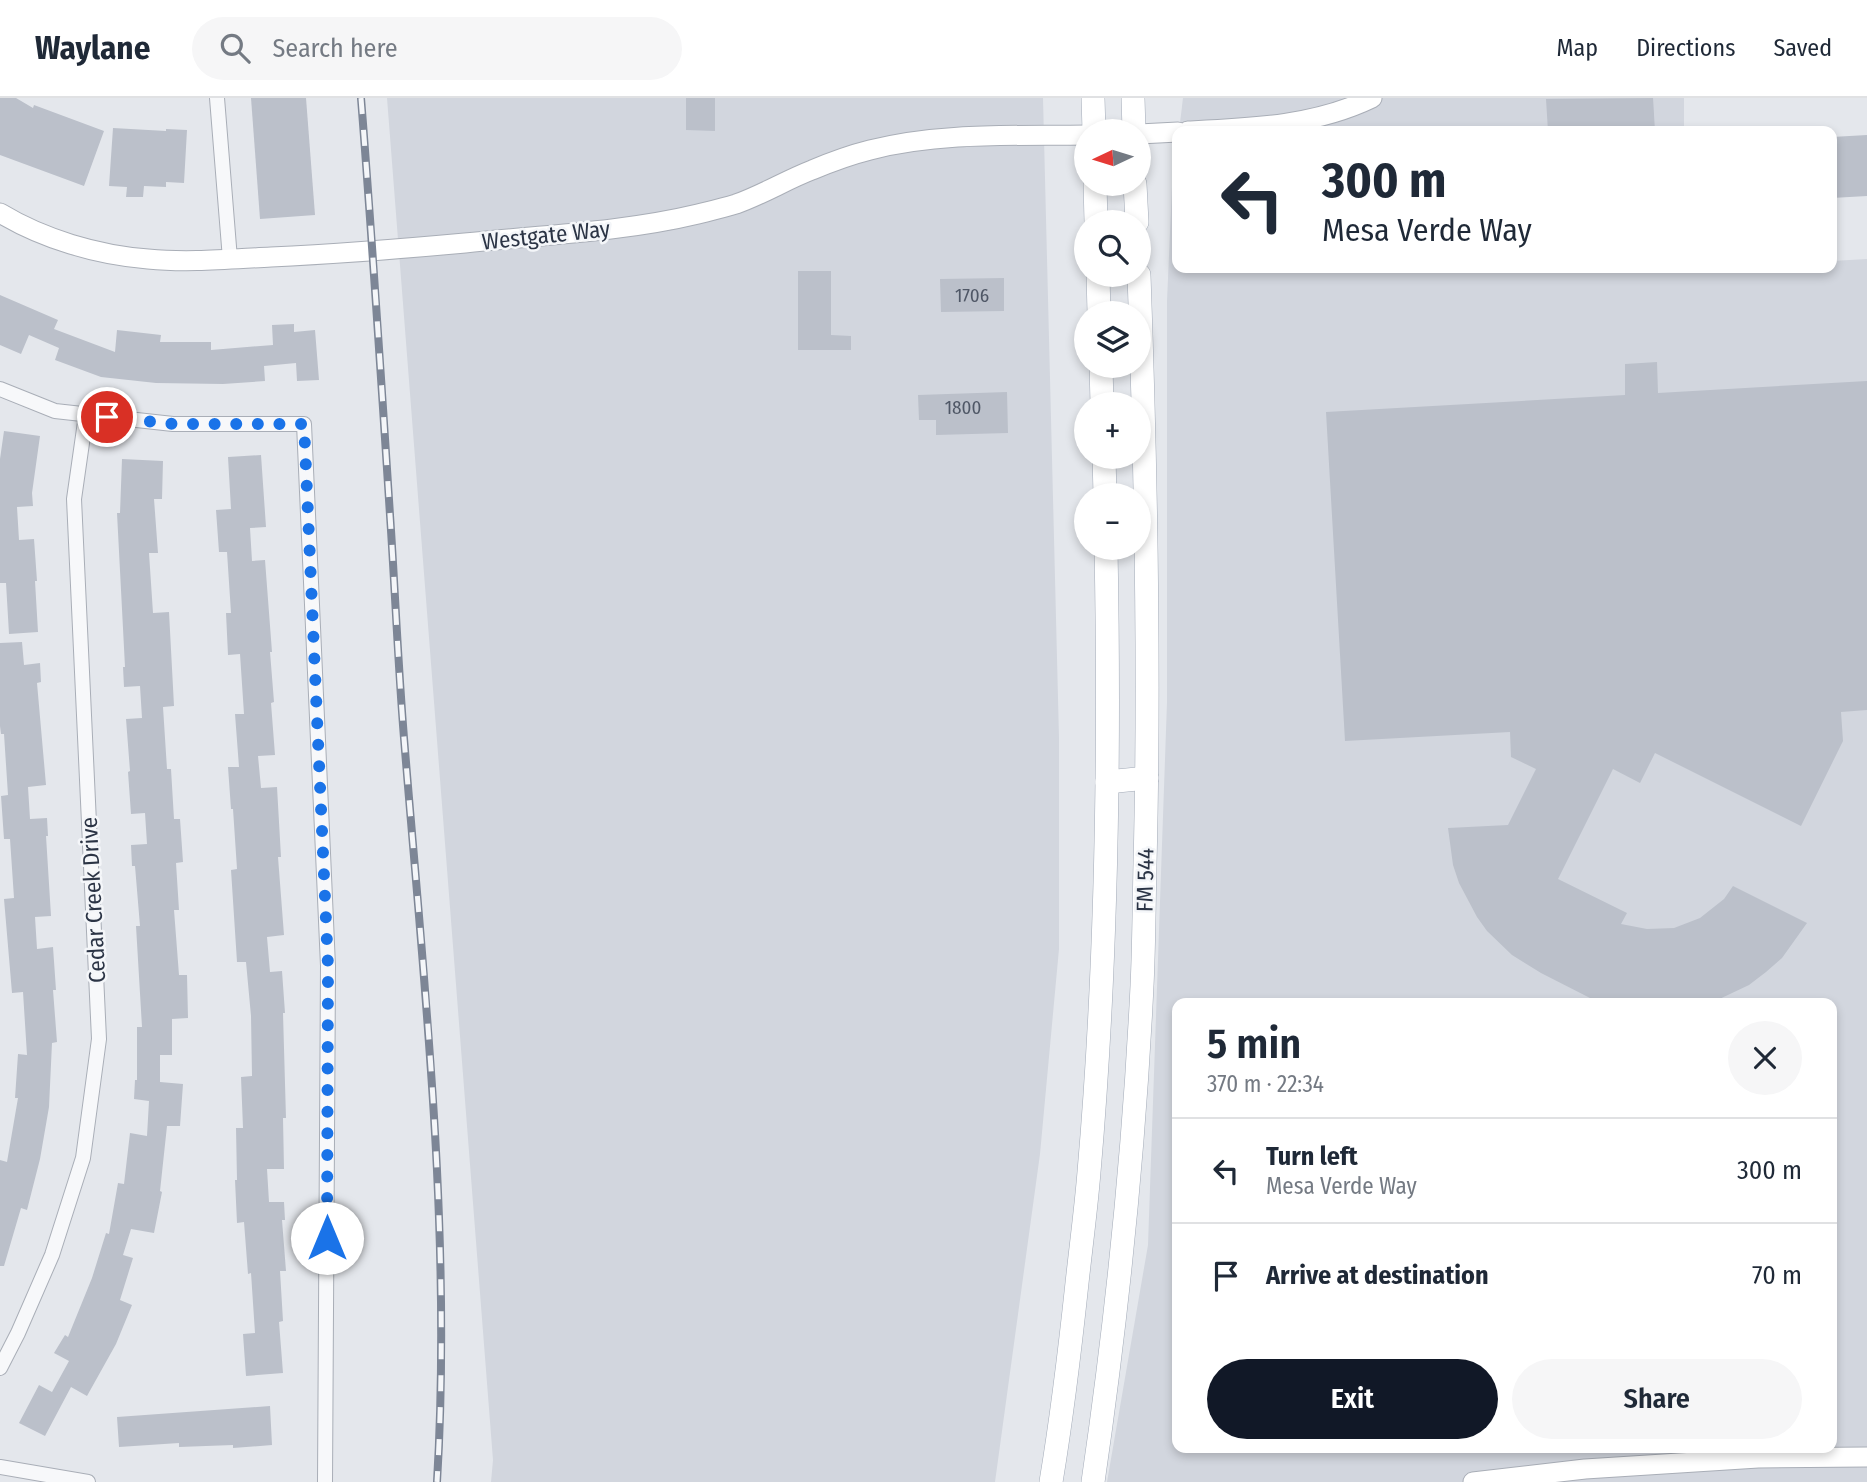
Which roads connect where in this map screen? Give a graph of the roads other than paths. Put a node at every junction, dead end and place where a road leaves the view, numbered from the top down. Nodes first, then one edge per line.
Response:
1 (217, 98) edge
2 (1093, 98) edge
3 (1133, 98) edge
4 (1372, 98) edge
5 (1094, 119) edge
6 (1134, 119) edge
7 (1268, 126) edge
8 (1172, 132) edge
9 (1152, 133) edge
10 (1074, 135) edge
11 (0, 213) edge
12 (230, 259) junction
13 (1139, 287) edge
14 (0, 389) edge
15 (86, 415) junction
16 (1106, 560) edge
17 (1147, 778) junction
18 (1107, 782) junction
19 (0, 1368) edge
20 (1867, 1457) edge
21 (0, 1467) edge
22 (88, 1482) edge
23 (325, 1482) edge
24 (1051, 1482) edge
25 (1093, 1482) edge
26 (1473, 1482) edge

1 - 12 street
2 - 5 main road
3 - 6 main road
4 - 7 street
8 - 9 street
10 - 12 street, Westgate Way
11 - 12 street, Westgate Way
13 - 17 main road, FM 544 / FM 544
14 - 15 street
15 - 19 street, Cedar Creek Drive
15 - 23 street
16 - 18 main road, FM 544 / FM 544
17 - 18 main road
17 - 25 main road, FM 544 / FM 544
18 - 24 main road, FM 544 / FM 544
20 - 26 street
21 - 22 street

